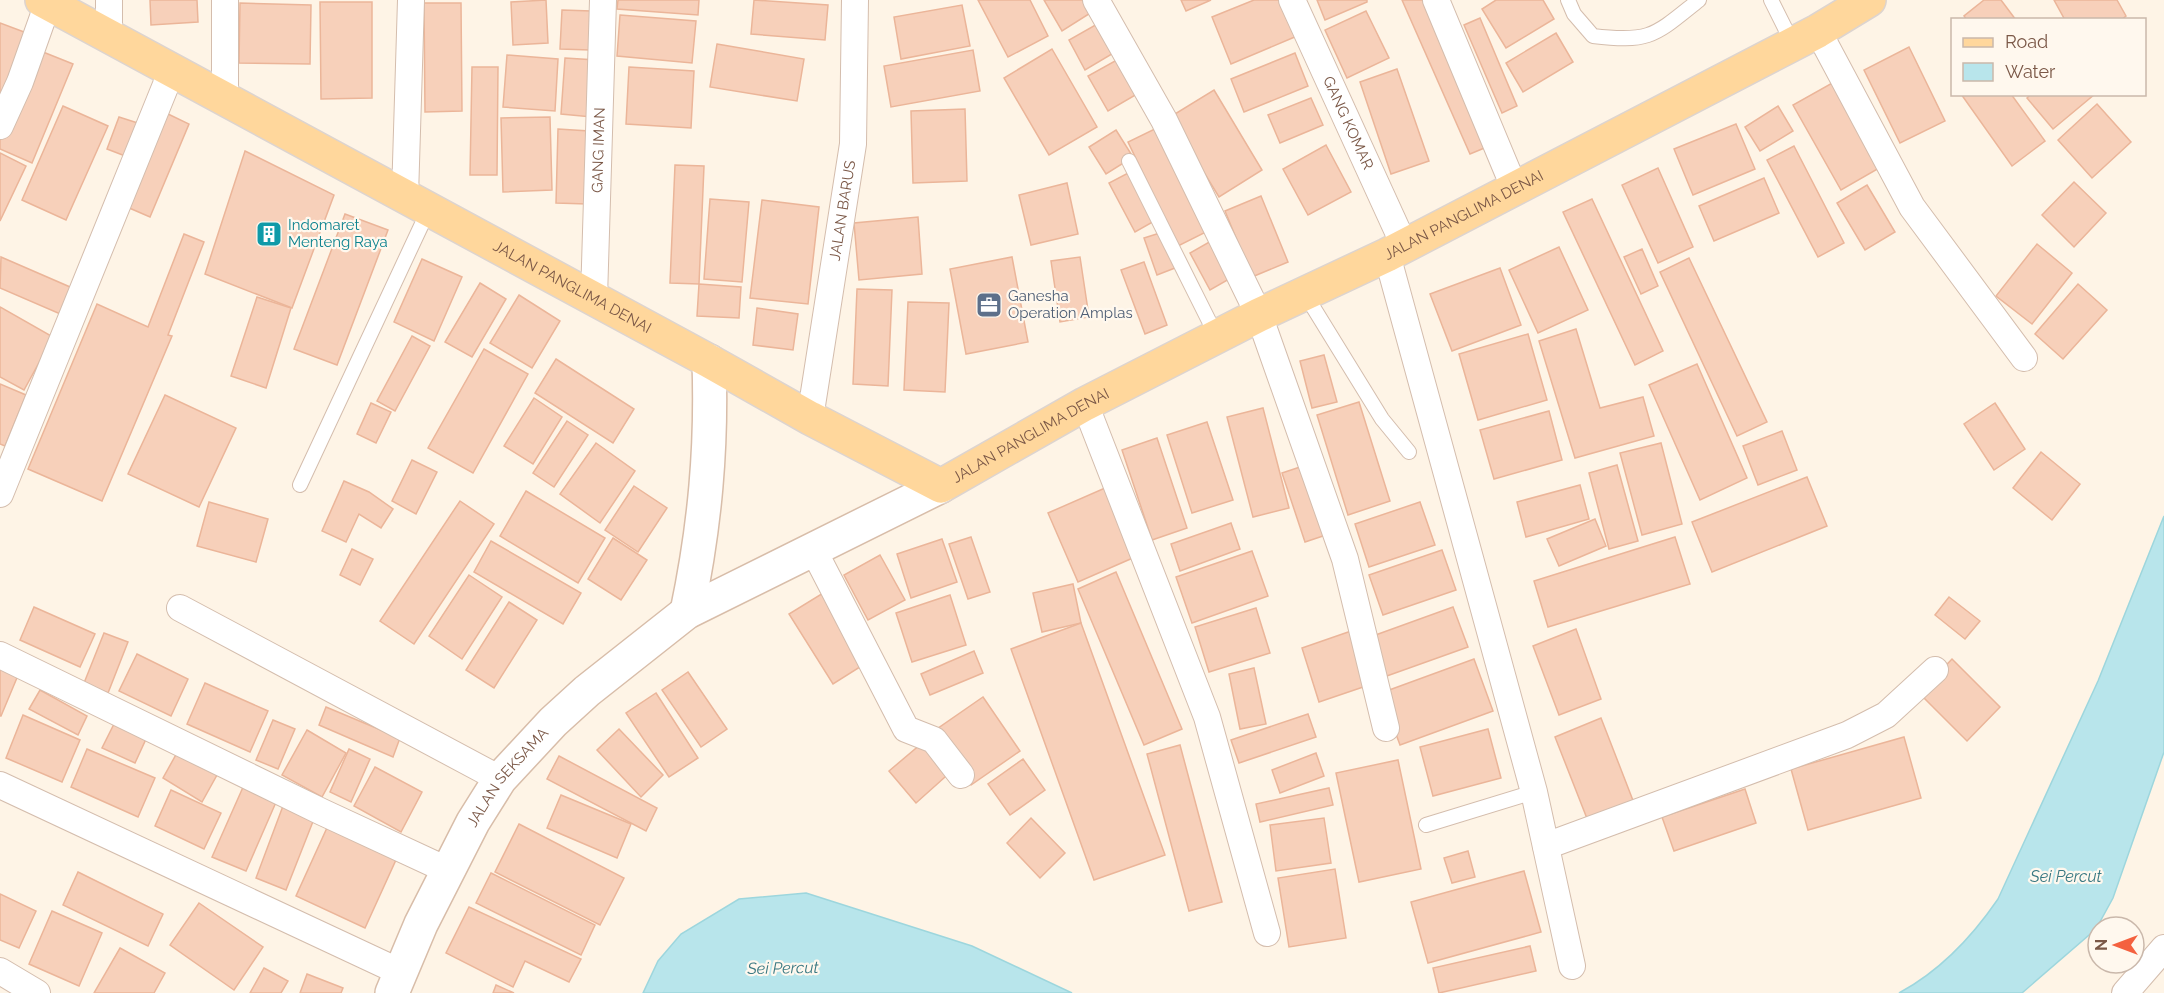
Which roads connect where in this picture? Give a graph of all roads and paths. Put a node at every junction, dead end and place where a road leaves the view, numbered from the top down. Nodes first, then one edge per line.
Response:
1 (109, 0) edge
2 (225, 0) edge
3 (411, 0) edge
4 (603, 0) edge
5 (855, 0) edge
6 (1096, 0) edge
7 (1292, 0) edge
8 (1436, 0) edge
9 (1568, 0) edge
10 (1699, 0) edge
11 (1771, 0) edge
12 (1869, 0) edge
13 (45, 2) edge
14 (81, 10) edge
15 (1820, 23) edge
16 (109, 36) junction
17 (172, 70) junction
18 (225, 99) junction
19 (0, 126) edge
20 (1129, 161) dead end
21 (1515, 187) junction
22 (417, 203) junction
23 (1395, 250) junction
24 (1305, 294) junction
25 (594, 298) junction
26 (1259, 315) junction
27 (1217, 337) junction
28 (2024, 358) dead end
29 (709, 361) junction
30 (1085, 404) junction
31 (810, 418) junction
32 (1409, 452) dead end
33 (300, 485) dead end
34 (941, 486) junction
35 (0, 494) edge
36 (814, 551) junction
37 (180, 608) dead end
38 (687, 612) junction
39 (0, 654) edge
40 (1935, 670) dead end
41 (1386, 728) dead end
42 (961, 775) dead end
43 (500, 780) junction
44 (0, 784) edge
45 (1534, 792) junction
46 (1426, 825) dead end
47 (1546, 846) junction
48 (447, 870) junction
49 (1267, 933) dead end
50 (2164, 948) edge
51 (1572, 966) dead end
52 (0, 971) edge
53 (396, 983) edge
54 (37, 993) edge
55 (2125, 993) edge

1 - 16 street
2 - 18 street
3 - 22 street
4 - 25 street, GANG IMAN
5 - 31 street, JALAN BARUS
6 - 26 street
7 - 23 street, GANG KOMAR
8 - 21 street
9 - 10 lane
11 - 15 lane
12 - 15 main road, JALAN PANGLIMA DENAI
13 - 14 main road, JALAN PANGLIMA DENAI
13 - 19 street
14 - 16 main road, JALAN PANGLIMA DENAI
15 - 21 main road, JALAN PANGLIMA DENAI
15 - 28 street
16 - 17 main road, JALAN PANGLIMA DENAI
17 - 18 main road, JALAN PANGLIMA DENAI
17 - 35 street
18 - 22 main road, JALAN PANGLIMA DENAI
20 - 27 lane
21 - 23 main road, JALAN PANGLIMA DENAI
22 - 25 main road, JALAN PANGLIMA DENAI
22 - 33 lane
23 - 24 main road, JALAN PANGLIMA DENAI
23 - 45 street, GANG KOMAR
24 - 26 main road, JALAN PANGLIMA DENAI
24 - 32 lane
25 - 29 main road, JALAN PANGLIMA DENAI
26 - 27 main road, JALAN PANGLIMA DENAI
26 - 41 street
27 - 30 main road, JALAN PANGLIMA DENAI
29 - 31 main road, JALAN PANGLIMA DENAI
29 - 38 main road
30 - 34 main road, JALAN PANGLIMA DENAI
30 - 49 street
31 - 34 main road, JALAN PANGLIMA DENAI
34 - 36 main road, JALAN SEKSAMA
36 - 38 main road, JALAN SEKSAMA
36 - 42 street
37 - 43 street
38 - 43 main road, JALAN SEKSAMA
39 - 48 street
40 - 47 street
43 - 48 main road, JALAN SEKSAMA
44 - 53 street
45 - 46 lane
45 - 47 street, GANG KOMAR
47 - 51 street, GANG KOMAR
48 - 53 main road, JALAN SEKSAMA
50 - 55 street
52 - 54 street

